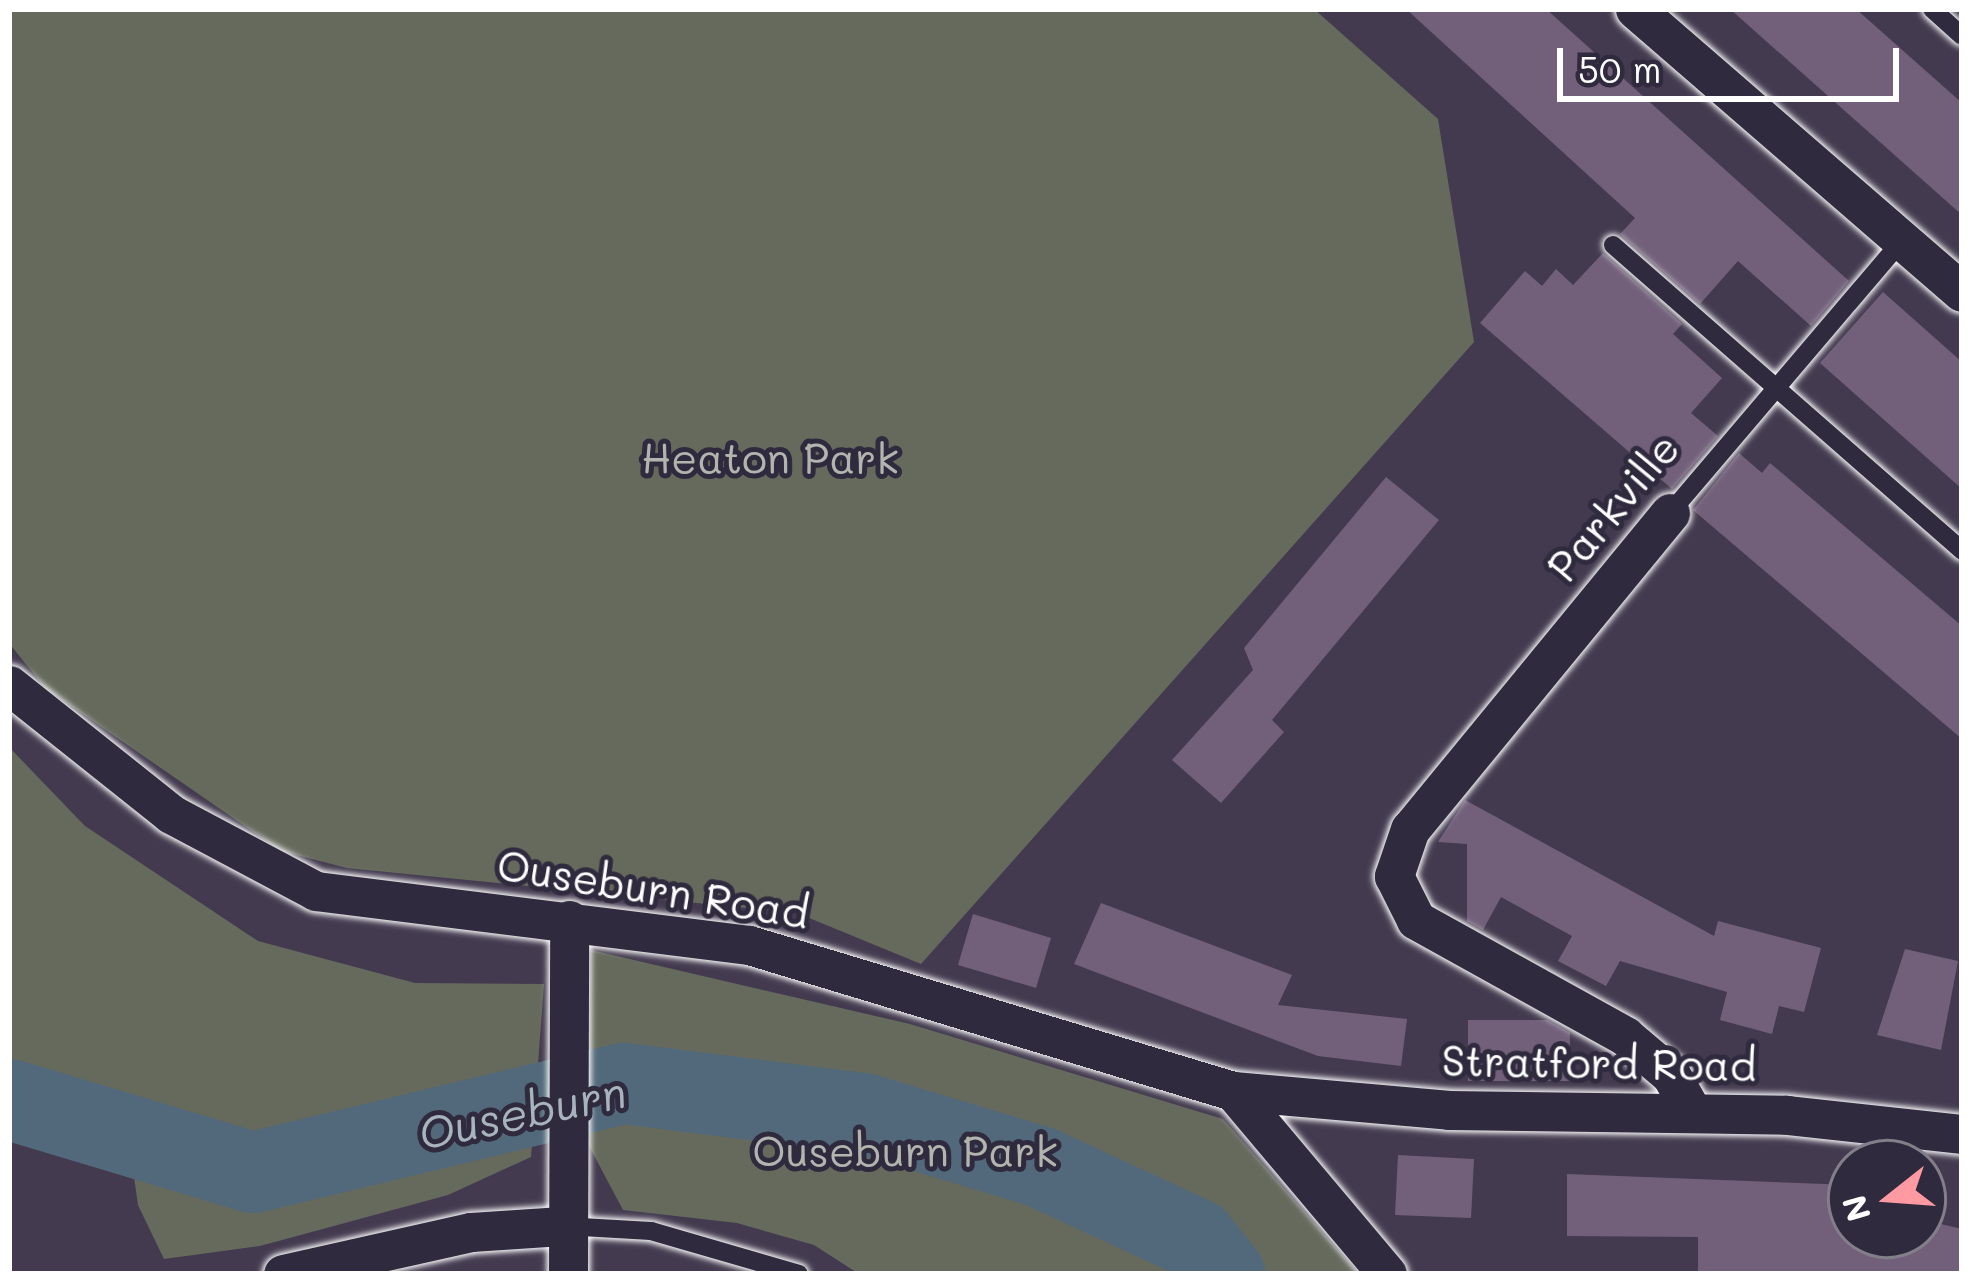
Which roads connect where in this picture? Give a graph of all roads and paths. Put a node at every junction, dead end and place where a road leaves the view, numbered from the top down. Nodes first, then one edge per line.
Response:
1 (1635, 9) edge
2 (1932, 9) edge
3 (1962, 36) edge
4 (1903, 239) junction
5 (1613, 245) dead end
6 (1962, 292) edge
7 (1778, 386) junction
8 (1670, 513) joint
9 (1962, 551) edge
10 (9, 685) edge
11 (568, 920) junction
12 (1233, 1091) junction
13 (1691, 1110) junction
14 (1962, 1134) edge
15 (562, 1226) junction
16 (283, 1274) edge
17 (568, 1274) edge
18 (799, 1274) edge
19 (1388, 1274) edge

1 - 4 street
2 - 3 lane
4 - 6 street
4 - 7 lane, Parkville
5 - 7 lane
7 - 8 lane, Parkville
7 - 9 lane
8 - 13 street, Parkville
10 - 11 street, Ouseburn Road
11 - 12 street, Ouseburn Road
11 - 15 street
12 - 13 street, Stratford Road
12 - 19 street
13 - 14 street, Stratford Road
15 - 16 street
15 - 17 street
15 - 18 lane

